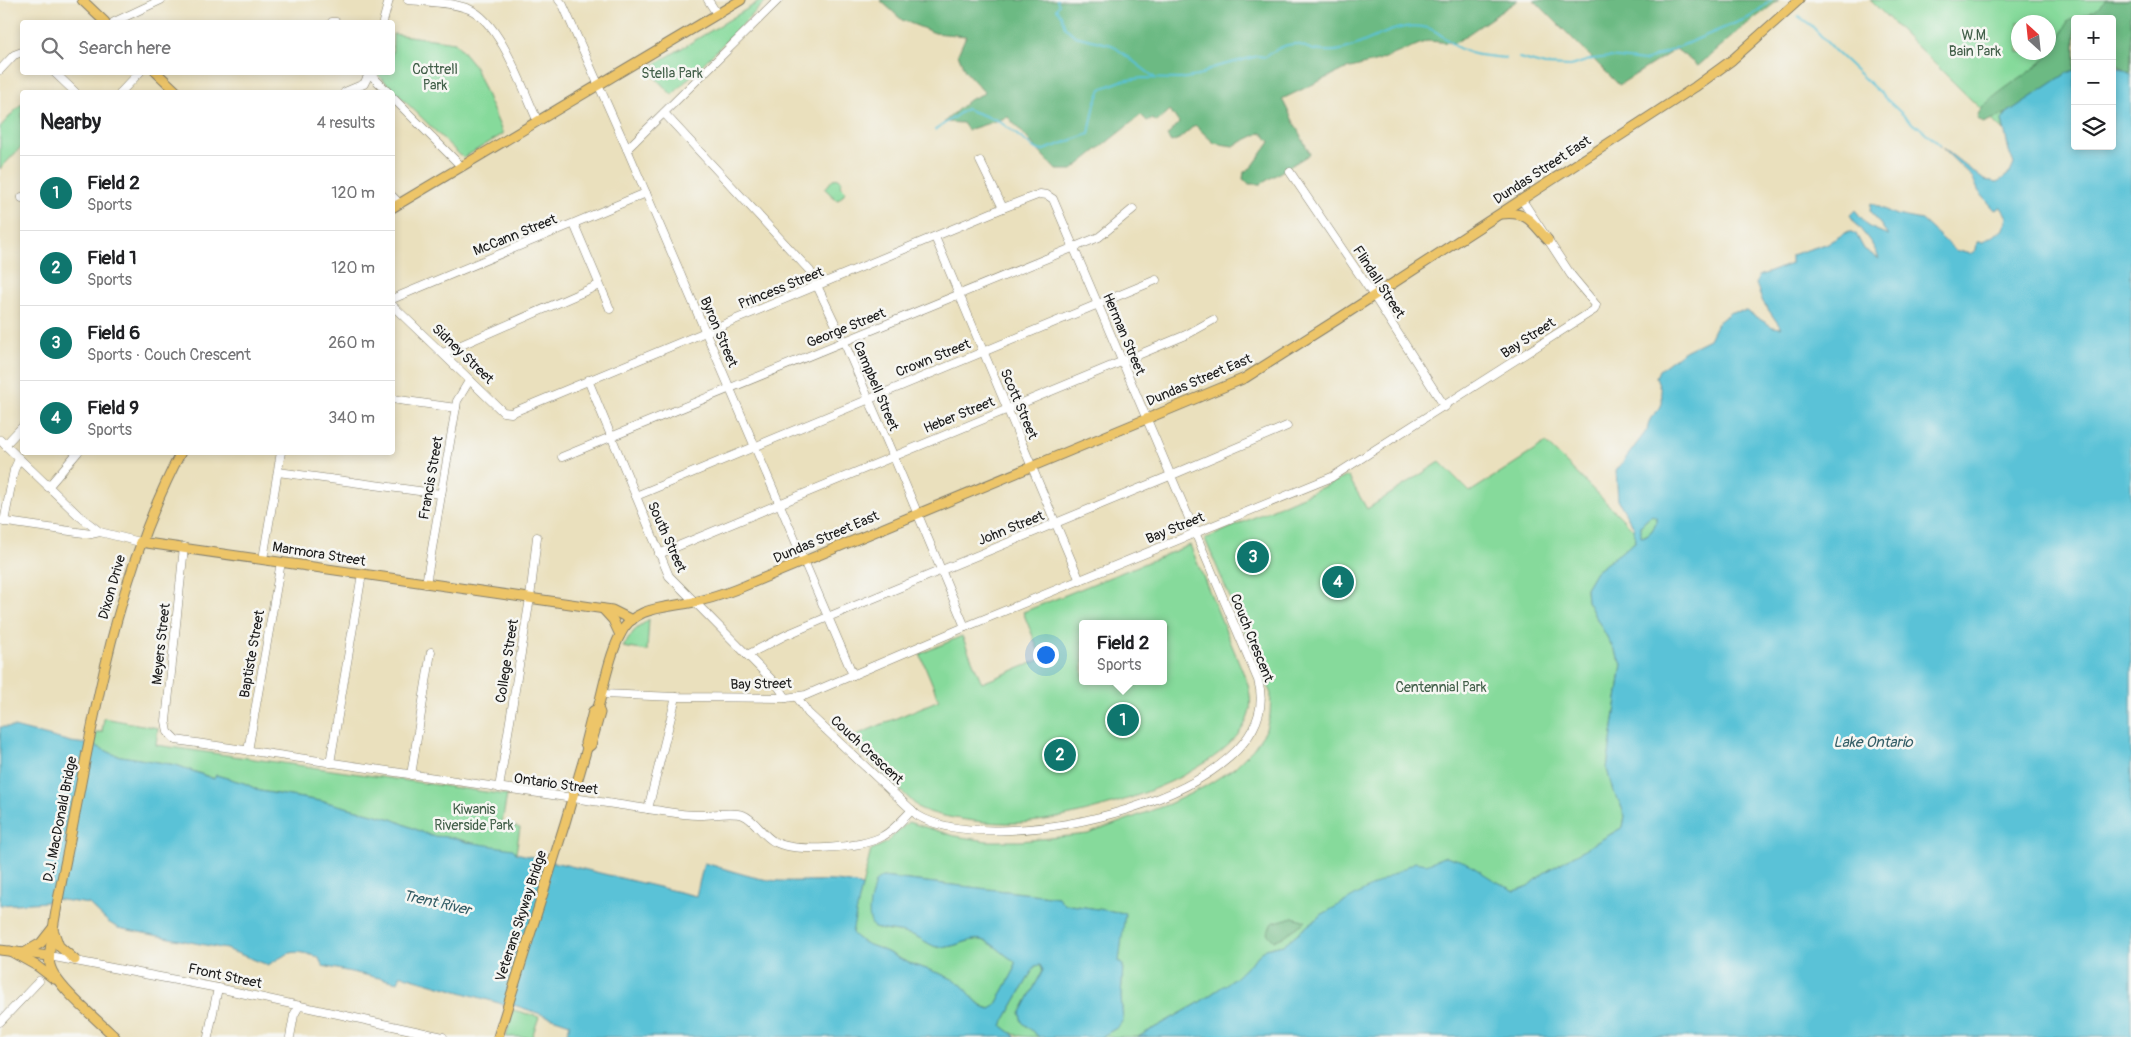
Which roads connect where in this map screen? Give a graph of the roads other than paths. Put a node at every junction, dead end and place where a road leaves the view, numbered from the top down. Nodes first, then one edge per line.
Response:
1 (82, 0) edge
2 (161, 0) edge
3 (389, 0) edge
4 (408, 0) edge
5 (559, 0) edge
6 (708, 0) edge
7 (740, 0) edge
8 (778, 0) edge
9 (1799, 0) edge
10 (717, 14) junction
11 (103, 20) edge
12 (118, 20) edge
13 (383, 20) edge
14 (20, 53) edge
15 (0, 70) edge
16 (57, 75) edge
17 (137, 75) edge
18 (159, 75) edge
19 (369, 75) edge
20 (372, 75) edge
21 (599, 86) junction
22 (72, 90) edge
23 (123, 90) edge
24 (175, 90) edge
25 (350, 90) edge
26 (386, 90) edge
27 (395, 100) edge
28 (664, 113) junction
29 (538, 122) junction
30 (627, 149) junction
31 (980, 162) dead end
32 (462, 167) junction
33 (1290, 172) dead end
34 (646, 193) junction
35 (1053, 199) joint
36 (1522, 200) junction
37 (396, 206) edge
38 (1003, 208) junction
39 (1133, 209) dead end
40 (1500, 214) junction
41 (574, 224) junction
42 (935, 237) junction
43 (1548, 240) junction
44 (1074, 247) junction
45 (1156, 280) dead end
46 (599, 285) junction
47 (818, 286) junction
48 (959, 295) junction
49 (1374, 296) junction
50 (395, 298) edge
51 (1098, 304) junction
52 (395, 308) edge
53 (610, 309) dead end
54 (1213, 320) dead end
55 (705, 332) junction
56 (844, 342) junction
57 (983, 351) junction
58 (443, 353) junction
59 (1122, 360) junction
60 (588, 380) junction
61 (470, 381) junction
62 (730, 389) junction
63 (395, 399) edge
64 (867, 399) junction
65 (1445, 407) junction
66 (456, 408) junction
67 (1007, 408) junction
68 (518, 411) joint
69 (1146, 418) junction
70 (1287, 426) dead end
71 (20, 428) edge
72 (611, 436) junction
73 (3, 443) edge
74 (755, 447) junction
75 (75, 455) edge
76 (180, 455) edge
77 (281, 455) edge
78 (893, 455) junction
79 (562, 457) dead end
80 (19, 459) junction
81 (1031, 466) junction
82 (278, 472) junction
83 (1172, 475) junction
84 (48, 487) junction
85 (441, 494) junction
86 (636, 496) junction
87 (779, 503) junction
88 (918, 514) junction
89 (2, 521) edge
90 (1055, 523) junction
91 (100, 532) junction
92 (1196, 533) junction
93 (537, 537) dead end
94 (140, 542) junction
95 (184, 547) junction
96 (659, 554) junction
97 (263, 559) junction
98 (804, 561) junction
99 (281, 562) junction
100 (941, 570) junction
101 (362, 574) junction
102 (1080, 581) junction
103 (426, 584) junction
104 (530, 598) junction
105 (693, 602) junction
106 (603, 609) junction
107 (828, 617) junction
108 (632, 620) junction
109 (965, 627) junction
110 (620, 635) junction
111 (431, 652) dead end
112 (747, 655) junction
113 (853, 675) junction
114 (602, 694) junction
115 (676, 697) junction
116 (797, 697) junction
117 (786, 698) junction
118 (91, 736) joint
119 (176, 740) joint
120 (248, 751) junction
121 (330, 763) junction
122 (410, 775) junction
123 (499, 788) junction
124 (572, 799) junction
125 (648, 809) junction
126 (912, 810) junction
127 (563, 829) joint
128 (53, 927) junction
129 (0, 950) edge
130 (10, 951) junction
131 (24, 953) junction
132 (49, 956) junction
133 (75, 960) junction
134 (40, 981) dead end
135 (58, 982) junction
136 (218, 988) junction
137 (299, 1006) junction
138 (0, 1022) edge
139 (399, 1028) junction
140 (111, 1035) edge
141 (208, 1037) edge
142 (290, 1037) edge
143 (397, 1037) edge
144 (443, 1037) edge
145 (498, 1037) edge

1 - 11 main road
2 - 12 street
3 - 13 street
4 - 29 street
5 - 21 street, Byron Street
6 - 10 street
7 - 10 main road
8 - 28 street
9 - 36 main road, Dundas Street East
10 - 21 main road
14 - 15 street
16 - 22 street
17 - 23 street
18 - 24 main road
19 - 25 street
20 - 26 street
21 - 29 main road
21 - 30 street, Byron Street
27 - 32 street
28 - 30 street
28 - 47 street, Campbell Street
29 - 32 main road
30 - 34 street, Byron Street
31 - 38 street
32 - 37 main road
33 - 49 street, Flindall Street
34 - 41 street, McCann Street
34 - 55 street, Byron Street
35 - 38 street, Princess Street
35 - 44 street, Herman Street
36 - 40 main road, Dundas Street East
36 - 43 street, Bay Street
38 - 42 street, Princess Street
39 - 44 street, George Street
40 - 43 main road
40 - 49 main road, Dundas Street East
41 - 46 street
41 - 50 street, McCann Street
42 - 47 street, Princess Street
42 - 48 street, Scott Street
43 - 65 street, Bay Street
44 - 48 street, George Street
44 - 51 street, Herman Street
45 - 51 street, Crown Street
46 - 53 street
46 - 58 street
47 - 55 street, Princess Street
47 - 56 street, Campbell Street
48 - 56 street, George Street
48 - 57 street, Scott Street
49 - 65 street, Flindall Street
49 - 69 main road, Dundas Street East
51 - 57 street, Crown Street
51 - 59 street, Herman Street
52 - 58 street, Sidney Street
54 - 59 street, Heber Street
55 - 60 street, Princess Street
55 - 62 street, Byron Street
56 - 62 street, George Street
56 - 64 street, Campbell Street
57 - 64 street, Crown Street
57 - 67 street, Scott Street
58 - 61 street, Sidney Street
59 - 67 street, Heber Street
59 - 69 street, Herman Street
60 - 68 street, Princess Street
60 - 72 street, South Street
61 - 66 street, Francis Street
61 - 68 street, Sidney Street
62 - 72 street, George Street
62 - 74 street, Byron Street
63 - 66 street
64 - 74 street, Crown Street
64 - 78 street, Campbell Street
65 - 92 street, Bay Street
66 - 85 street, Francis Street
67 - 78 street, Heber Street
67 - 81 street, Scott Street
69 - 81 main road, Dundas Street East
69 - 83 street, Herman Street
70 - 83 street, John Street
71 - 73 street
72 - 79 street, George Street
72 - 86 street, South Street
73 - 80 street
74 - 86 street, Crown Street
74 - 87 street, Byron Street
75 - 84 street
76 - 94 main road, Dixon Drive
77 - 82 street
78 - 87 street, Heber Street
78 - 88 street, Campbell Street
80 - 84 street
80 - 89 street
81 - 88 main road, Dundas Street East
81 - 90 street, Scott Street
82 - 85 street
82 - 97 street
83 - 90 street, John Street
83 - 92 street, Herman Street
84 - 91 street
85 - 103 street, Francis Street
86 - 96 street, South Street
87 - 96 street, Heber Street
87 - 98 street, Byron Street
88 - 98 main road, Dundas Street East
88 - 100 street, Campbell Street
89 - 91 street, Marmora Street
90 - 100 street, John Street
90 - 102 street, Scott Street
91 - 94 street, Marmora Street
92 - 102 street, Bay Street
92 - 126 street, Couch Crescent
93 - 104 street, College Street
94 - 95 main road, Marmora Street
94 - 118 main road, Dixon Drive
95 - 97 main road, Marmora Street
95 - 119 street, Meyers Street
96 - 105 street, South Street
97 - 99 main road, Marmora Street
98 - 105 main road, Dundas Street East
98 - 107 street, Byron Street
99 - 101 main road, Marmora Street
99 - 120 street, Baptiste Street
100 - 107 street, John Street
100 - 109 street, Campbell Street
101 - 103 main road, Marmora Street
101 - 121 street
102 - 109 street, Bay Street
103 - 104 main road, Marmora Street
104 - 106 main road, Marmora Street
104 - 123 street, College Street
105 - 108 main road, Dundas Street East
105 - 112 street, South Street
106 - 108 main road, Marmora Street
106 - 110 main road
107 - 112 street, John Street
107 - 113 street, Byron Street
108 - 110 main road, Dundas Street East
109 - 113 street, Bay Street
110 - 114 main road, Dundas Street East
111 - 122 street
112 - 117 street, South Street
113 - 116 street, Bay Street
114 - 115 street, Bay Street
114 - 124 main road, Dundas Street East
115 - 117 street, Bay Street
115 - 125 street
116 - 117 street, Bay Street
116 - 126 street, Couch Crescent
118 - 128 main road, D.J. MacDonald Bridge
119 - 120 street, Ontario Street
120 - 121 street, Ontario Street
121 - 122 street, Ontario Street
122 - 123 street, Ontario Street
123 - 124 street, Ontario Street
124 - 125 street, Ontario Street
124 - 127 main road, Dundas Street East
125 - 126 street, Ontario Street
127 - 145 main road, Veterans Skyway Bridge
128 - 131 main road
128 - 132 main road, D.J. MacDonald Bridge
128 - 133 main road
129 - 130 main road, Front Street
130 - 131 main road, Front Street
130 - 135 main road
131 - 132 main road, Front Street
132 - 133 street, Front Street
132 - 135 main road
133 - 136 street, Front Street
134 - 138 street
135 - 140 main road
136 - 137 street, Front Street
136 - 141 street
137 - 139 street, Front Street
137 - 142 street
139 - 143 street
139 - 144 street, Front Street

